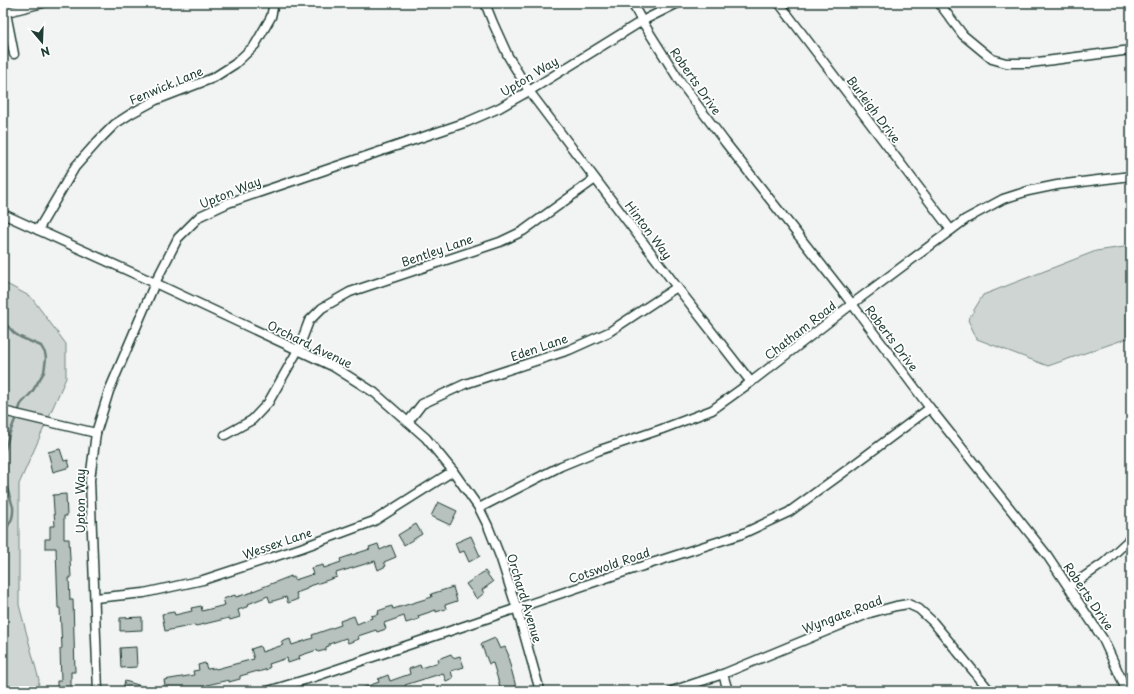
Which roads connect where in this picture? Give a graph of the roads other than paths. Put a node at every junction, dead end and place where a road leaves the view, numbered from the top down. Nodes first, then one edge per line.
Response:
1 (43, 3) edge
2 (274, 3) edge
3 (485, 3) edge
4 (632, 3) edge
5 (678, 3) edge
6 (779, 3) edge
7 (938, 3) edge
8 (4, 13) edge
9 (642, 21) junction
10 (1131, 50) edge
11 (14, 54) dead end
12 (529, 91) junction
13 (1131, 176) edge
14 (595, 179) junction
15 (3, 214) edge
16 (38, 230) junction
17 (951, 230) junction
18 (155, 283) junction
19 (677, 287) junction
20 (852, 304) junction
21 (298, 350) junction
22 (751, 382) junction
23 (930, 408) junction
24 (3, 411) edge
25 (408, 422) junction
26 (96, 434) junction
27 (226, 435) dead end
28 (453, 471) junction
29 (479, 508) junction
30 (1131, 538) edge
31 (1069, 587) junction
32 (95, 598) junction
33 (518, 609) junction
34 (723, 674) junction
35 (98, 691) edge
36 (268, 691) edge
37 (540, 691) edge
38 (672, 691) edge
39 (728, 691) edge
40 (990, 691) edge
41 (1126, 691) edge

1 - 8 street
2 - 16 street, Fenwick Lane
3 - 12 street, Hinton Way
4 - 9 street, Roberts Drive
5 - 9 street, Upton Way
6 - 17 street, Burleigh Drive
7 - 10 street
8 - 11 street
9 - 12 street, Upton Way
9 - 20 street, Roberts Drive
12 - 14 street, Hinton Way
12 - 18 street, Upton Way
13 - 17 street, Chatham Road
14 - 19 street, Hinton Way
14 - 21 street, Bentley Lane
15 - 16 street, Orchard Avenue
16 - 18 street, Orchard Avenue
17 - 20 street, Chatham Road
18 - 21 street, Orchard Avenue
18 - 26 street, Upton Way
19 - 22 street, Hinton Way
19 - 25 street, Eden Lane
20 - 22 street, Chatham Road
20 - 23 street, Roberts Drive
21 - 25 street, Orchard Avenue
21 - 27 street, Bentley Lane
22 - 29 street, Chatham Road
23 - 31 street, Roberts Drive
23 - 33 street, Cotswold Road
24 - 26 street
25 - 28 street, Orchard Avenue
26 - 32 street, Upton Way
28 - 29 street, Orchard Avenue
28 - 32 street, Wessex Lane
29 - 33 street, Orchard Avenue
30 - 31 street
31 - 41 street, Roberts Drive
32 - 35 street, Upton Way
33 - 36 street, Cotswold Road
33 - 37 street, Orchard Avenue
34 - 38 street, Wyngate Road
34 - 39 street
34 - 40 street, Wyngate Road

